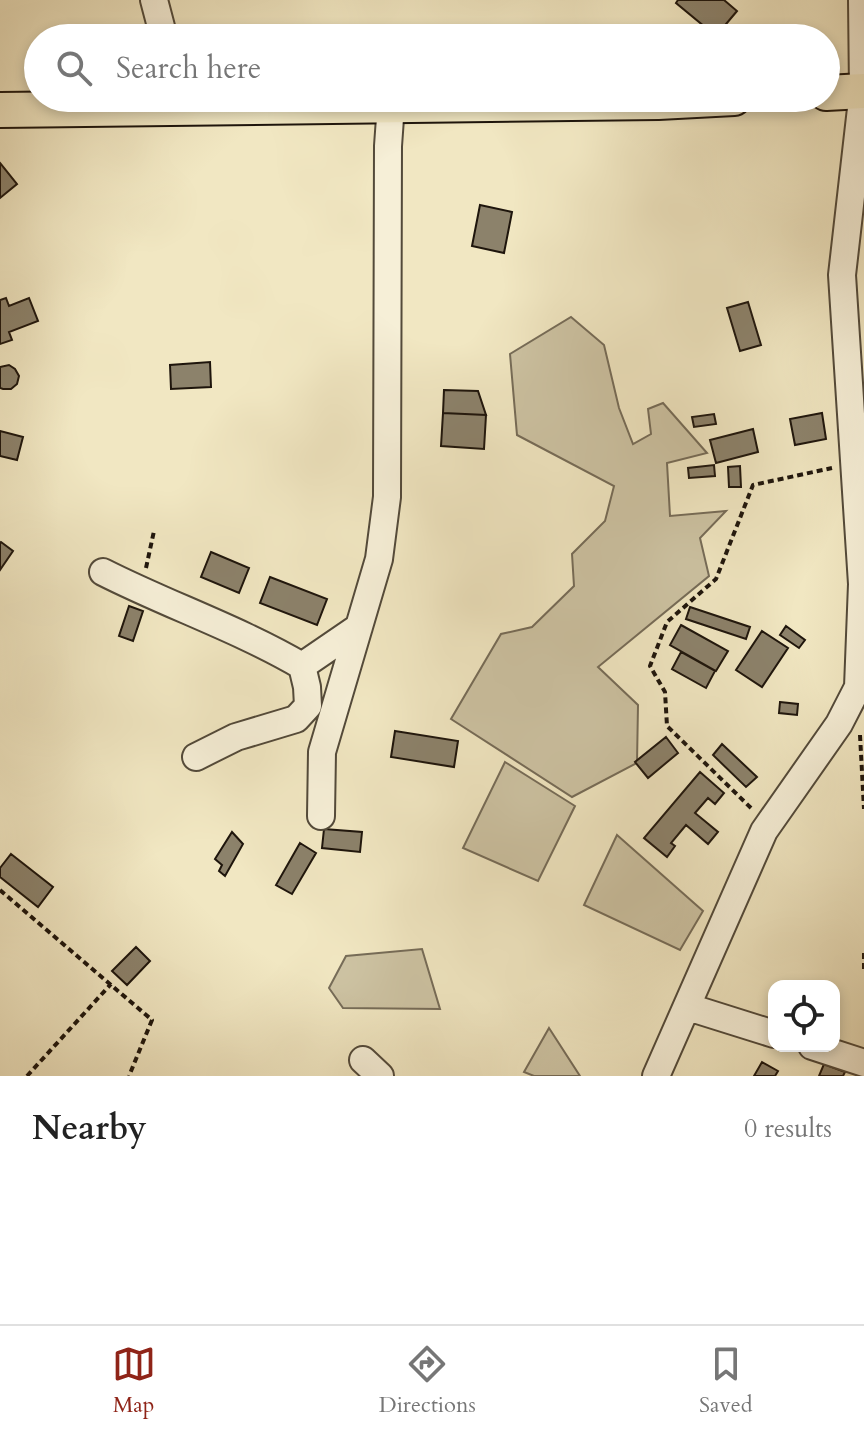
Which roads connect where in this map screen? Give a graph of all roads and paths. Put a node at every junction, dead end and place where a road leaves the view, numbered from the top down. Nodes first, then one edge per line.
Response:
1 (154, 0) edge
2 (862, 0) edge
3 (160, 24) edge
4 (864, 91) edge
5 (840, 92) edge
6 (24, 109) edge
7 (0, 110) edge
8 (390, 112) edge
9 (856, 376) edge
10 (854, 463) junction
11 (154, 531) dead end
12 (103, 572) dead end
13 (148, 595) junction
14 (359, 627) junction
15 (302, 666) junction
16 (860, 733) dead end
17 (196, 757) dead end
18 (864, 809) edge
19 (321, 816) dead end
20 (764, 831) junction
21 (0, 890) edge
22 (864, 953) edge
23 (864, 969) edge
24 (111, 984) junction
25 (688, 1007) junction
26 (768, 1032) edge
27 (830, 1052) edge
28 (864, 1063) edge
29 (27, 1076) edge
30 (129, 1076) edge
31 (656, 1076) edge

1 - 3 street
2 - 4 street
4 - 5 main road
4 - 9 street
6 - 7 main road
8 - 14 street
9 - 10 street
10 - 20 street
10 - 20 path
11 - 13 path
12 - 13 street
13 - 15 street
14 - 15 street
14 - 19 street
15 - 17 street
16 - 18 path
20 - 25 street
21 - 24 path
22 - 23 path
24 - 29 path
24 - 30 path
25 - 26 street
25 - 31 street
27 - 28 street

